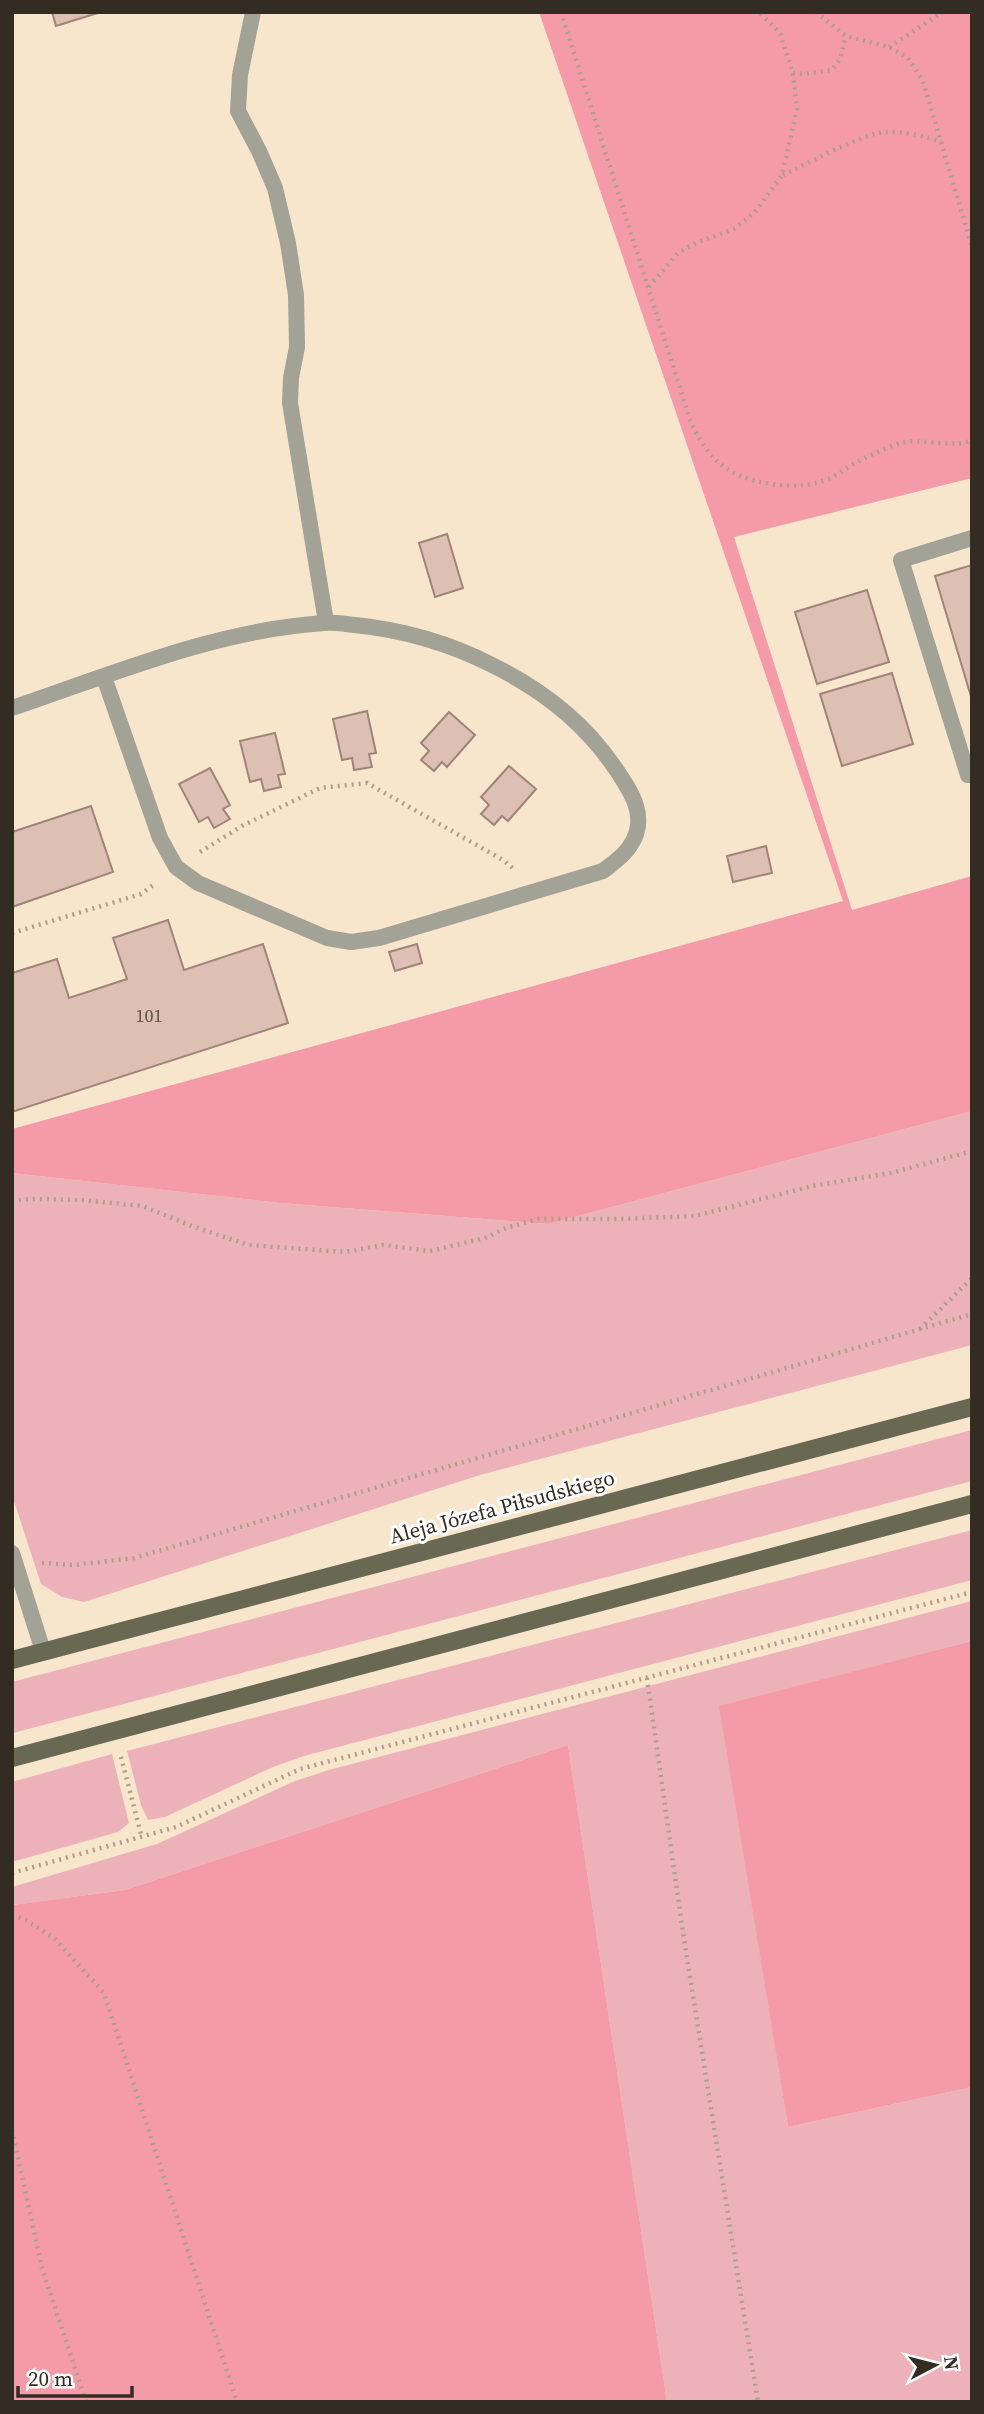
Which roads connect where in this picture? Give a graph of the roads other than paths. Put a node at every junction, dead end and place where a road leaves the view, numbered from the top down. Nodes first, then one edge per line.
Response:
1 (253, 12) edge
2 (972, 538) edge
3 (326, 622) junction
4 (104, 677) junction
5 (12, 708) edge
6 (972, 775) edge
7 (972, 1407) edge
8 (972, 1504) edge
9 (14, 1557) edge
10 (43, 1651) junction
11 (12, 1660) edge
12 (12, 1758) edge

1 - 3 lane
2 - 6 lane
3 - 4 lane
3 - 4 lane
4 - 5 lane
7 - 10 main road, Aleja Józefa Piłsudskiego
8 - 12 main road
9 - 10 lane
10 - 11 main road, Aleja Józefa Piłsudskiego

